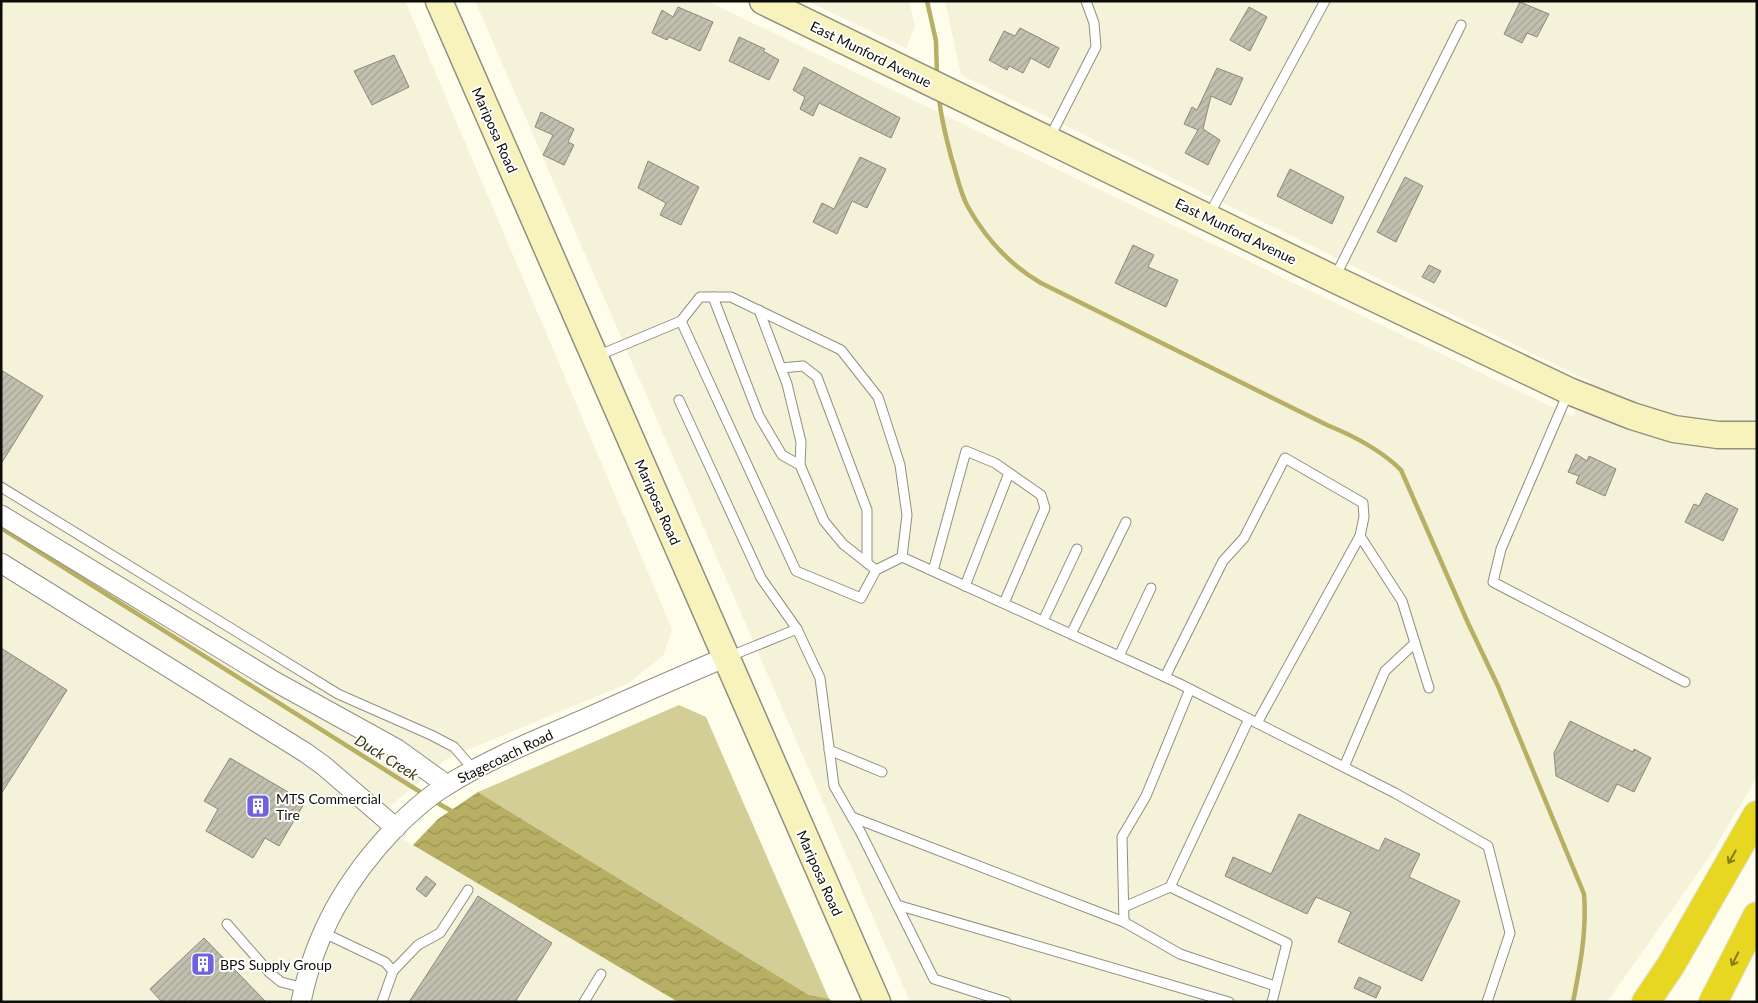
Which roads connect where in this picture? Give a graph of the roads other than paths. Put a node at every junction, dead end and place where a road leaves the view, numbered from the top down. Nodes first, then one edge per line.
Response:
1 (439, 1) edge
2 (763, 1) edge
3 (1086, 1) edge
4 (1325, 1) edge
5 (1461, 25) dead end
6 (1049, 139) junction
7 (1208, 218) junction
8 (1334, 279) junction
9 (713, 297) junction
10 (759, 310) junction
11 (681, 321) junction
12 (594, 357) junction
13 (781, 368) junction
14 (1569, 391) junction
15 (679, 400) dead end
16 (1757, 434) edge
17 (800, 465) junction
18 (1009, 473) junction
19 (1, 487) edge
20 (1, 515) edge
21 (1126, 522) dead end
22 (1360, 536) junction
23 (1077, 549) dead end
24 (902, 556) junction
25 (1, 563) edge
26 (867, 563) junction
27 (876, 570) junction
28 (934, 571) junction
29 (965, 586) junction
30 (1151, 588) dead end
31 (1004, 604) junction
32 (1043, 621) junction
33 (797, 629) junction
34 (1071, 634) junction
35 (1415, 643) junction
36 (1119, 656) junction
37 (726, 658) junction
38 (1165, 677) junction
39 (1685, 682) dead end
40 (1190, 688) junction
41 (1429, 688) dead end
42 (1253, 721) junction
43 (829, 750) junction
44 (1344, 767) junction
45 (473, 770) junction
46 (882, 772) dead end
47 (448, 785) junction
48 (1757, 815) edge
49 (852, 817) junction
50 (396, 828) junction
51 (1170, 887) junction
52 (468, 890) dead end
53 (897, 905) junction
54 (1124, 907) junction
55 (1757, 916) edge
56 (1124, 922) junction
57 (227, 924) dead end
58 (322, 932) junction
59 (393, 972) junction
60 (601, 974) dead end
61 (1275, 986) junction
62 (303, 995) edge
63 (382, 1002) edge
64 (584, 1002) edge
65 (876, 1002) edge
66 (1006, 1002) edge
67 (1229, 1002) edge
68 (1272, 1002) edge
69 (1487, 1002) edge
70 (1646, 1002) edge
71 (1713, 1002) edge

1 - 12 street, Mariposa Road
2 - 6 street, East Munford Avenue
3 - 6 lane
4 - 7 lane
5 - 8 lane
6 - 7 street, East Munford Avenue
7 - 8 street, East Munford Avenue
8 - 14 street, East Munford Avenue
9 - 10 lane
9 - 11 lane
9 - 17 lane
10 - 13 lane
10 - 24 lane
11 - 12 lane
11 - 27 lane
12 - 37 street, Mariposa Road
13 - 17 lane
13 - 26 lane
14 - 16 street, East Munford Avenue
14 - 39 lane
15 - 33 lane
17 - 26 lane
18 - 28 lane
18 - 29 lane
18 - 31 lane
19 - 45 lane
20 - 47 street
21 - 34 lane
22 - 35 lane
22 - 38 lane
22 - 42 lane
23 - 32 lane
24 - 27 lane
24 - 28 lane
25 - 50 street
26 - 27 lane
28 - 29 lane
29 - 31 lane
30 - 36 lane
31 - 32 lane
32 - 34 lane
33 - 37 lane
33 - 43 lane
34 - 36 lane
35 - 41 lane
35 - 44 lane
36 - 38 lane
37 - 45 street, Stagecoach Road
37 - 65 street, Mariposa Road
38 - 40 lane
40 - 42 lane
40 - 54 lane
42 - 44 lane
42 - 51 lane
43 - 46 lane
43 - 49 lane
44 - 69 lane
45 - 47 street, Stagecoach Road
47 - 50 street, Stagecoach Road
48 -> 70 highway
49 - 53 lane
49 - 56 lane
50 - 58 street, Stagecoach Road
51 - 54 lane
51 - 61 lane
52 - 59 lane
53 - 66 lane
53 - 67 lane
54 - 56 lane
55 -> 71 highway
56 - 61 lane
57 - 62 lane
58 - 59 lane
58 - 62 street, Stagecoach Road
59 - 63 lane
60 - 64 lane
61 - 68 lane

